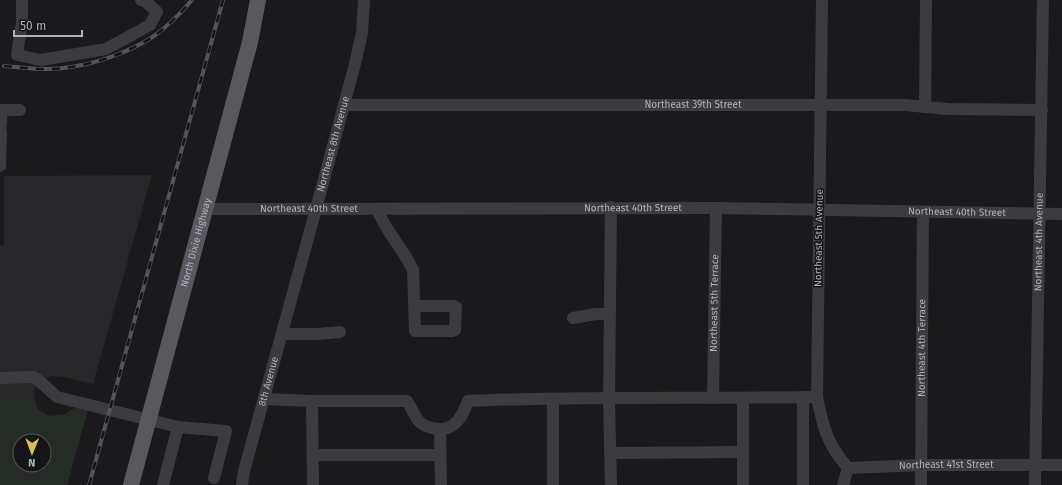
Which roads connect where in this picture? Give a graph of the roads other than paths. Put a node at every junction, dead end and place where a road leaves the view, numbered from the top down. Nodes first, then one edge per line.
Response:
1 (22, 0) edge
2 (141, 0) edge
3 (258, 0) edge
4 (364, 0) edge
5 (822, 0) edge
6 (926, 0) edge
7 (1043, 0) edge
8 (344, 105) junction
9 (820, 105) junction
10 (925, 107) junction
11 (1, 110) edge
12 (20, 110) dead end
13 (1042, 110) junction
14 (0, 132) edge
15 (0, 166) edge
16 (611, 208) junction
17 (716, 208) junction
18 (204, 209) junction
19 (316, 209) junction
20 (377, 209) junction
21 (819, 209) junction
22 (923, 212) junction
23 (1040, 213) junction
24 (1062, 214) edge
25 (414, 306) dead end
26 (610, 314) junction
27 (573, 318) dead end
28 (340, 332) dead end
29 (282, 334) junction
30 (0, 378) edge
31 (803, 397) junction
32 (817, 397) junction
33 (713, 398) junction
34 (743, 398) junction
35 (264, 399) junction
36 (554, 399) junction
37 (609, 399) junction
38 (312, 401) junction
39 (148, 420) junction
40 (178, 427) junction
41 (440, 429) junction
42 (743, 452) junction
43 (610, 453) junction
44 (313, 455) junction
45 (440, 455) junction
46 (921, 465) junction
47 (1035, 465) junction
48 (1062, 465) edge
49 (848, 468) junction
50 (214, 478) dead end
51 (131, 485) edge
52 (163, 485) edge
53 (242, 485) edge
54 (314, 485) edge
55 (441, 485) edge
56 (553, 485) edge
57 (611, 485) edge
58 (743, 485) edge
59 (804, 485) edge
60 (843, 485) edge
61 (921, 485) edge
62 (1035, 485) edge

1 - 2 street
3 - 18 main road, North Dixie Highway
4 - 8 street, Northeast 8th Avenue
5 - 9 street, Northeast 5th Avenue
6 - 10 street
7 - 13 street, Northeast 4th Avenue
8 - 9 street, Northeast 39th Street
8 - 19 street, Northeast 8th Avenue
9 - 10 street, Northeast 39th Street
9 - 21 street, Northeast 5th Avenue
10 - 13 street, Northeast 39th Street
11 - 12 street
11 - 14 street
13 - 23 street, Northeast 4th Avenue
14 - 15 street
16 - 17 street, Northeast 40th Street
16 - 20 street, Northeast 40th Street
16 - 26 street
17 - 21 street, Northeast 40th Street
17 - 33 street, Northeast 5th Terrace
18 - 19 street, Northeast 40th Street
18 - 39 main road, North Dixie Highway
19 - 20 street, Northeast 40th Street
19 - 29 street, Northeast 8th Avenue
20 - 25 street
21 - 22 street, Northeast 40th Street
21 - 32 street, Northeast 5th Avenue
22 - 23 street, Northeast 40th Street
22 - 46 street, Northeast 4th Terrace
23 - 24 street, Northeast 40th Street
23 - 47 street, Northeast 4th Avenue
26 - 27 street
26 - 37 street
28 - 29 street
29 - 35 street, 8th Avenue
30 - 39 street
31 - 32 street
31 - 34 street
31 - 59 street
32 - 49 street, Northeast 5th Avenue
33 - 34 street
33 - 37 street
34 - 42 street
35 - 38 street
35 - 53 street, 8th Avenue
36 - 37 street
36 - 41 street
36 - 56 street
37 - 43 street
38 - 41 street
38 - 44 street
39 - 40 street
39 - 51 main road, North Dixie Highway
40 - 50 street
40 - 52 street
41 - 45 street
42 - 43 street
42 - 58 street
43 - 57 street
44 - 45 street
44 - 54 street
45 - 55 street
46 - 47 street, Northeast 41st Street
46 - 49 street, Northeast 41st Street
46 - 61 street, Northeast 4th Terrace
47 - 48 street, Northeast 41st Street
47 - 62 street, Northeast 4th Avenue
49 - 60 street

